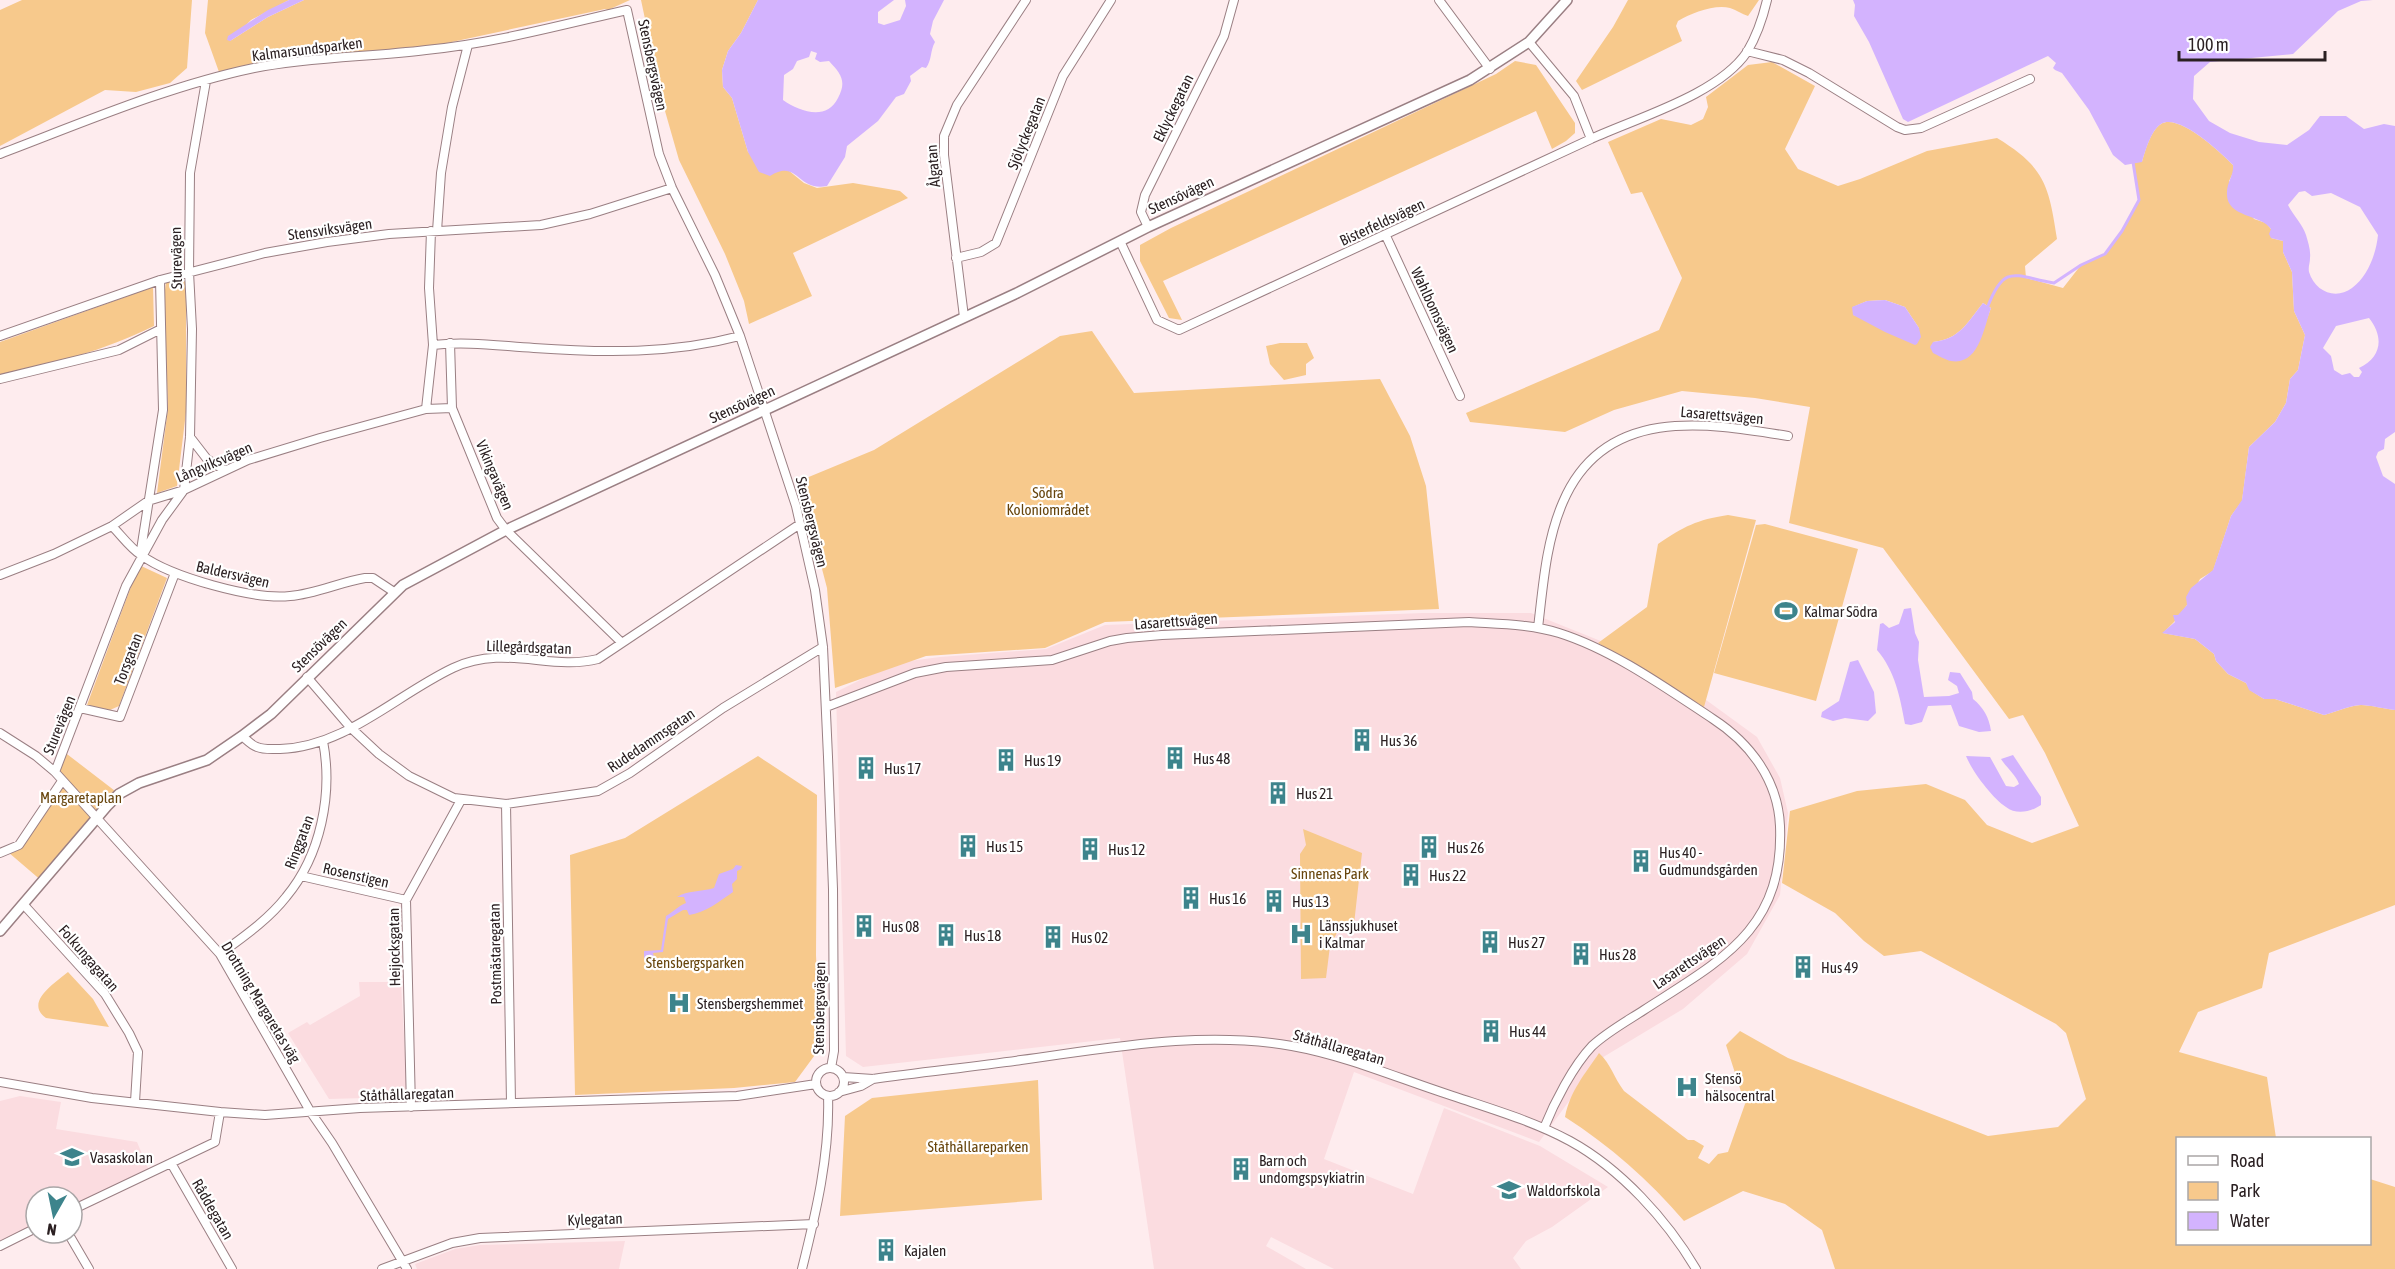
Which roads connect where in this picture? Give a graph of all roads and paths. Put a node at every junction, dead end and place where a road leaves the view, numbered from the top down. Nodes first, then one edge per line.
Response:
1 (1026, 0) edge
2 (1111, 0) edge
3 (1234, 0) edge
4 (1439, 0) edge
5 (1567, 0) edge
6 (1767, 0) edge
7 (627, 10) joint
8 (1529, 42) junction
9 (468, 45) junction
10 (1747, 51) junction
11 (1490, 69) junction
12 (2030, 79) dead end
13 (206, 81) junction
14 (1591, 139) junction
15 (0, 154) edge
16 (672, 188) junction
17 (1148, 227) junction
18 (434, 231) junction
19 (1386, 236) junction
20 (1120, 241) junction
21 (956, 258) junction
22 (189, 273) junction
23 (160, 280) junction
24 (964, 316) junction
25 (161, 329) junction
26 (0, 336) edge
27 (740, 336) junction
28 (450, 343) junction
29 (433, 345) junction
30 (0, 379) edge
31 (1460, 396) dead end
32 (452, 408) junction
33 (426, 409) junction
34 (764, 409) junction
35 (190, 436) junction
36 (1788, 436) dead end
37 (224, 470) junction
38 (184, 490) junction
39 (148, 501) junction
40 (800, 524) junction
41 (112, 526) junction
42 (506, 530) junction
43 (141, 555) junction
44 (175, 573) junction
45 (0, 575) edge
46 (394, 592) junction
47 (1538, 628) junction
48 (621, 642) junction
49 (823, 647) junction
50 (307, 677) junction
51 (826, 707) junction
52 (80, 708) junction
53 (350, 727) junction
54 (0, 733) edge
55 (242, 736) junction
56 (323, 741) junction
57 (55, 772) junction
58 (62, 780) junction
59 (461, 800) junction
60 (506, 804) junction
61 (96, 818) junction
62 (4, 852) edge
63 (301, 876) junction
64 (406, 900) junction
65 (24, 904) junction
66 (0, 932) edge
67 (220, 954) junction
68 (831, 1068) junction
69 (843, 1077) junction
70 (873, 1079) junction
71 (0, 1082) edge
72 (816, 1084) junction
73 (839, 1092) junction
74 (828, 1096) junction
75 (135, 1102) junction
76 (512, 1104) junction
77 (411, 1107) junction
78 (220, 1112) junction
79 (310, 1112) junction
80 (1544, 1128) junction
81 (171, 1163) junction
82 (84, 1204) edge
83 (814, 1224) junction
84 (24, 1234) edge
85 (75, 1245) edge
86 (0, 1246) edge
87 (403, 1261) junction
88 (89, 1269) edge
89 (232, 1269) edge
90 (382, 1269) edge
91 (407, 1269) edge
92 (802, 1269) edge
93 (1696, 1269) edge

1 - 21 street, Ålgatan
2 - 21 street, Sjölyckegatan
3 - 17 street, Eklyckegatan
4 - 11 street
5 - 8 street, Stensövägen
6 - 10 street
7 - 9 street, Kalmarsundsparken
7 - 16 street, Stensbergsvägen
8 - 11 street, Stensövägen
8 - 14 street
9 - 13 street, Kalmarsundsparken
9 - 18 street
10 - 12 street
10 - 14 street, Bisterfeldsvägen
11 - 17 street, Stensövägen
13 - 15 street, Kalmarsundsparken
13 - 22 street, Sturevägen
14 - 19 street, Bisterfeldsvägen
16 - 18 street, Stensviksvägen
16 - 27 street, Stensbergsvägen
17 - 20 street, Stensövägen
18 - 22 street, Stensviksvägen
18 - 29 street
19 - 20 street, Bisterfeldsvägen
19 - 31 street, Wahlbomsvägen
20 - 24 street, Stensövägen
21 - 24 street, Ålgatan
22 - 23 street, Stensviksvägen
22 - 35 street, Sturevägen
23 - 25 street, Sturevägen
23 - 26 street, Stensviksvägen
24 - 34 street, Stensövägen
25 - 30 street
25 - 39 street, Sturevägen
27 - 28 street
27 - 34 street, Stensbergsvägen
28 - 29 street
28 - 32 street, Vikingavägen
29 - 33 street
32 - 33 street, Långviksvägen
32 - 42 street, Vikingavägen
33 - 37 street, Långviksvägen
34 - 40 street, Stensbergsvägen
34 - 42 street, Stensövägen
35 - 37 street
35 - 38 street, Sturevägen
36 - 47 street, Lasarettsvägen
37 - 38 street, Långviksvägen
38 - 39 street, Långviksvägen
38 - 43 street, Sturevägen
39 - 41 street, Långviksvägen
39 - 43 street, Sturevägen
40 - 48 street, Lillegårdsgatan
40 - 49 street, Stensbergsvägen
41 - 43 street, Baldersvägen
41 - 45 street, Långviksvägen
42 - 46 street, Stensövägen
42 - 48 street, Vikingavägen
43 - 44 street, Baldersvägen
43 - 52 street, Sturevägen
44 - 46 street, Baldersvägen
44 - 52 street, Torsgatan
46 - 50 street, Stensövägen
47 - 51 street, Lasarettsvägen
47 - 80 street, Lasarettsvägen
48 - 53 street, Lillegårdsgatan
49 - 51 street, Stensbergsvägen
49 - 60 street, Rudedammsgatan
50 - 53 street, Rudedammsgatan
50 - 55 street, Stensövägen
51 - 68 street, Stensbergsvägen
52 - 57 street, Sturevägen
53 - 56 street, Lillegårdsgatan
53 - 59 street, Rudedammsgatan
54 - 57 street, Drottning Margaretas väg
55 - 56 street, Lillegårdsgatan
55 - 61 street, Stensövägen
56 - 63 street, Ringgatan
57 - 58 street, Drottning Margaretas väg
58 - 61 street, Drottning Margaretas väg
58 - 62 street
59 - 60 street, Rudedammsgatan
59 - 64 street, Heijocksgatan
60 - 76 street, Postmästaregatan
61 - 65 street, Stensövägen
61 - 67 street, Drottning Margaretas väg
63 - 64 street, Rosenstigen
63 - 67 street, Ringgatan
64 - 77 street, Heijocksgatan
65 - 66 street, Stensövägen
65 - 75 street, Folkungagatan
67 - 79 street, Drottning Margaretas väg
68 - 69 street
68 - 72 street
69 - 70 street, Ståthållaregatan
69 - 73 street
70 - 73 street, Ståthållaregatan
70 - 80 street, Ståthållaregatan
71 - 75 street, Ståthållaregatan
72 - 74 street
72 - 76 street, Ståthållaregatan
73 - 74 street, Ståthållaregatan
74 - 83 street
75 - 78 street, Ståthållaregatan
76 - 77 street, Ståthållaregatan
77 - 79 street, Ståthållaregatan
78 - 79 street, Ståthållaregatan
78 - 81 street
79 - 87 street, Drottning Margaretas väg
80 - 93 street, Ståthållaregatan
81 - 82 street
81 - 89 street, Råddegatan
83 - 87 street, Kylegatan
83 - 92 street
84 - 86 street
85 - 88 street
87 - 90 street, Kylegatan
87 - 91 street, Drottning Margaretas väg

